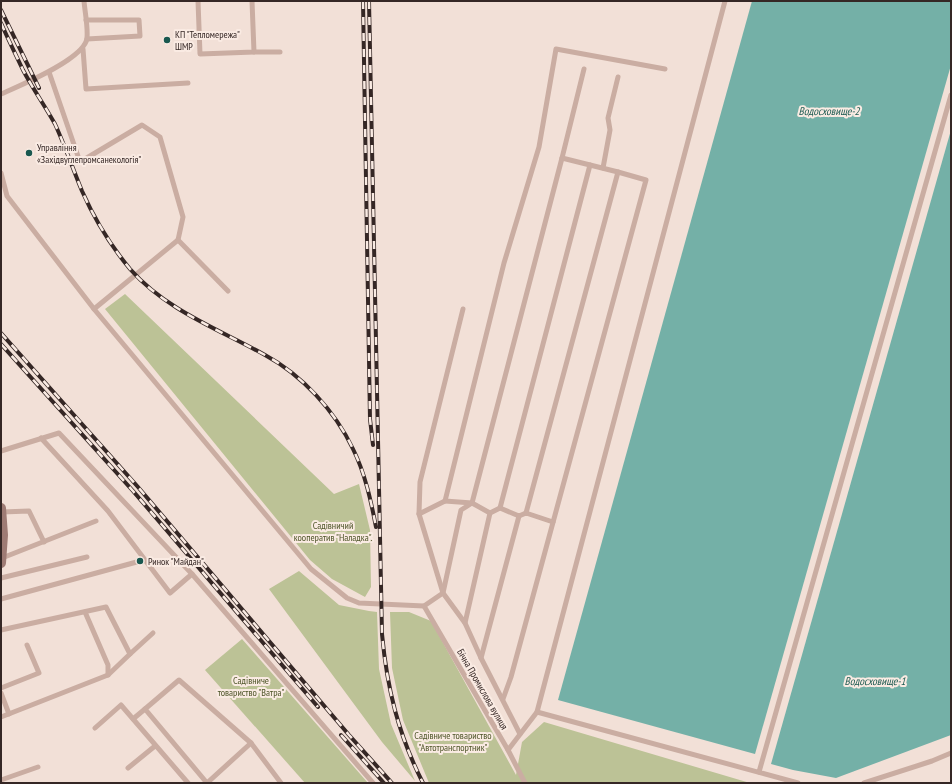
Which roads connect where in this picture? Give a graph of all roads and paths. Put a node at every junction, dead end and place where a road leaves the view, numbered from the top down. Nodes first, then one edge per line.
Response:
1 (84, 1) edge
2 (198, 1) edge
3 (252, 1) edge
4 (725, 1) edge
5 (86, 20) junction
6 (87, 39) junction
7 (83, 48) junction
8 (254, 52) junction
9 (280, 52) dead end
10 (584, 69) dead end
11 (665, 69) dead end
12 (49, 72) junction
13 (618, 77) dead end
14 (188, 83) dead end
15 (1, 94) edge
16 (951, 95) edge
17 (562, 158) junction
18 (590, 165) junction
19 (603, 168) junction
20 (618, 172) junction
21 (1, 173) edge
22 (178, 240) junction
23 (228, 291) dead end
24 (94, 309) junction
25 (463, 309) dead end
26 (41, 438) junction
27 (1, 451) edge
28 (445, 501) junction
29 (472, 503) junction
30 (500, 508) junction
31 (1, 510) edge
32 (490, 512) junction
33 (526, 513) junction
34 (419, 514) junction
35 (519, 516) junction
36 (96, 521) dead end
37 (553, 522) junction
38 (44, 542) junction
39 (87, 556) dead end
40 (144, 560) junction
41 (1, 561) edge
42 (192, 574) junction
43 (1, 578) edge
44 (443, 593) junction
45 (1, 599) edge
46 (424, 606) junction
47 (85, 612) junction
48 (465, 623) junction
49 (1, 630) edge
50 (153, 633) dead end
51 (27, 645) dead end
52 (130, 654) junction
53 (481, 658) junction
54 (108, 676) junction
55 (1, 688) edge
56 (1, 693) edge
57 (502, 699) junction
58 (145, 709) junction
59 (537, 712) junction
60 (9, 714) junction
61 (1, 717) edge
62 (133, 719) junction
63 (95, 728) dead end
64 (520, 734) junction
65 (251, 743) junction
66 (155, 746) junction
67 (508, 750) junction
68 (951, 753) edge
69 (38, 767) dead end
70 (128, 768) dead end
71 (759, 772) junction
72 (1, 780) edge
73 (188, 783) edge
74 (207, 783) edge
75 (281, 783) edge
76 (373, 783) edge
77 (525, 783) edge
78 (798, 783) edge
79 (864, 783) edge

1 - 5 lane
2 - 8 lane
3 - 8 lane
4 - 59 lane
5 - 6 lane
5 - 6 lane
6 - 7 lane
7 - 12 lane
7 - 14 lane
8 - 9 lane
10 - 17 lane
11 - 28 lane
12 - 15 lane
12 - 22 lane
13 - 19 lane
16 - 71 lane
17 - 18 lane
17 - 29 lane
18 - 19 lane
18 - 30 lane
19 - 20 lane
20 - 33 lane
20 - 37 lane
21 - 24 lane
22 - 23 lane
22 - 24 lane
24 - 46 lane
25 - 34 lane
26 - 27 lane
26 - 40 lane
26 - 42 lane
28 - 29 lane
28 - 34 lane
29 - 32 lane
29 - 44 lane
30 - 32 lane
30 - 35 lane
31 - 38 lane
31 - 41 street
32 - 48 lane
33 - 35 lane
33 - 37 lane
34 - 44 lane
35 - 53 lane
36 - 38 lane
37 - 57 lane
38 - 41 lane
39 - 43 lane
40 - 42 lane
40 - 45 lane
42 - 76 lane
44 - 46 lane
44 - 48 lane
46 - 67 lane, Бічна Промислова вулиця
47 - 49 lane
47 - 52 lane
47 - 54 lane
48 - 53 lane
50 - 52 lane
51 - 55 lane
52 - 54 lane
53 - 57 lane
54 - 60 lane
56 - 60 lane
57 - 64 lane
58 - 62 lane
58 - 65 lane
58 - 74 lane
59 - 64 lane
59 - 71 lane
60 - 61 lane
62 - 63 lane
62 - 66 lane
64 - 67 lane
65 - 74 lane
65 - 75 lane
66 - 70 lane
66 - 73 lane
67 - 77 lane, Бічна Промислова вулиця
68 - 79 lane
69 - 72 lane
71 - 78 lane

